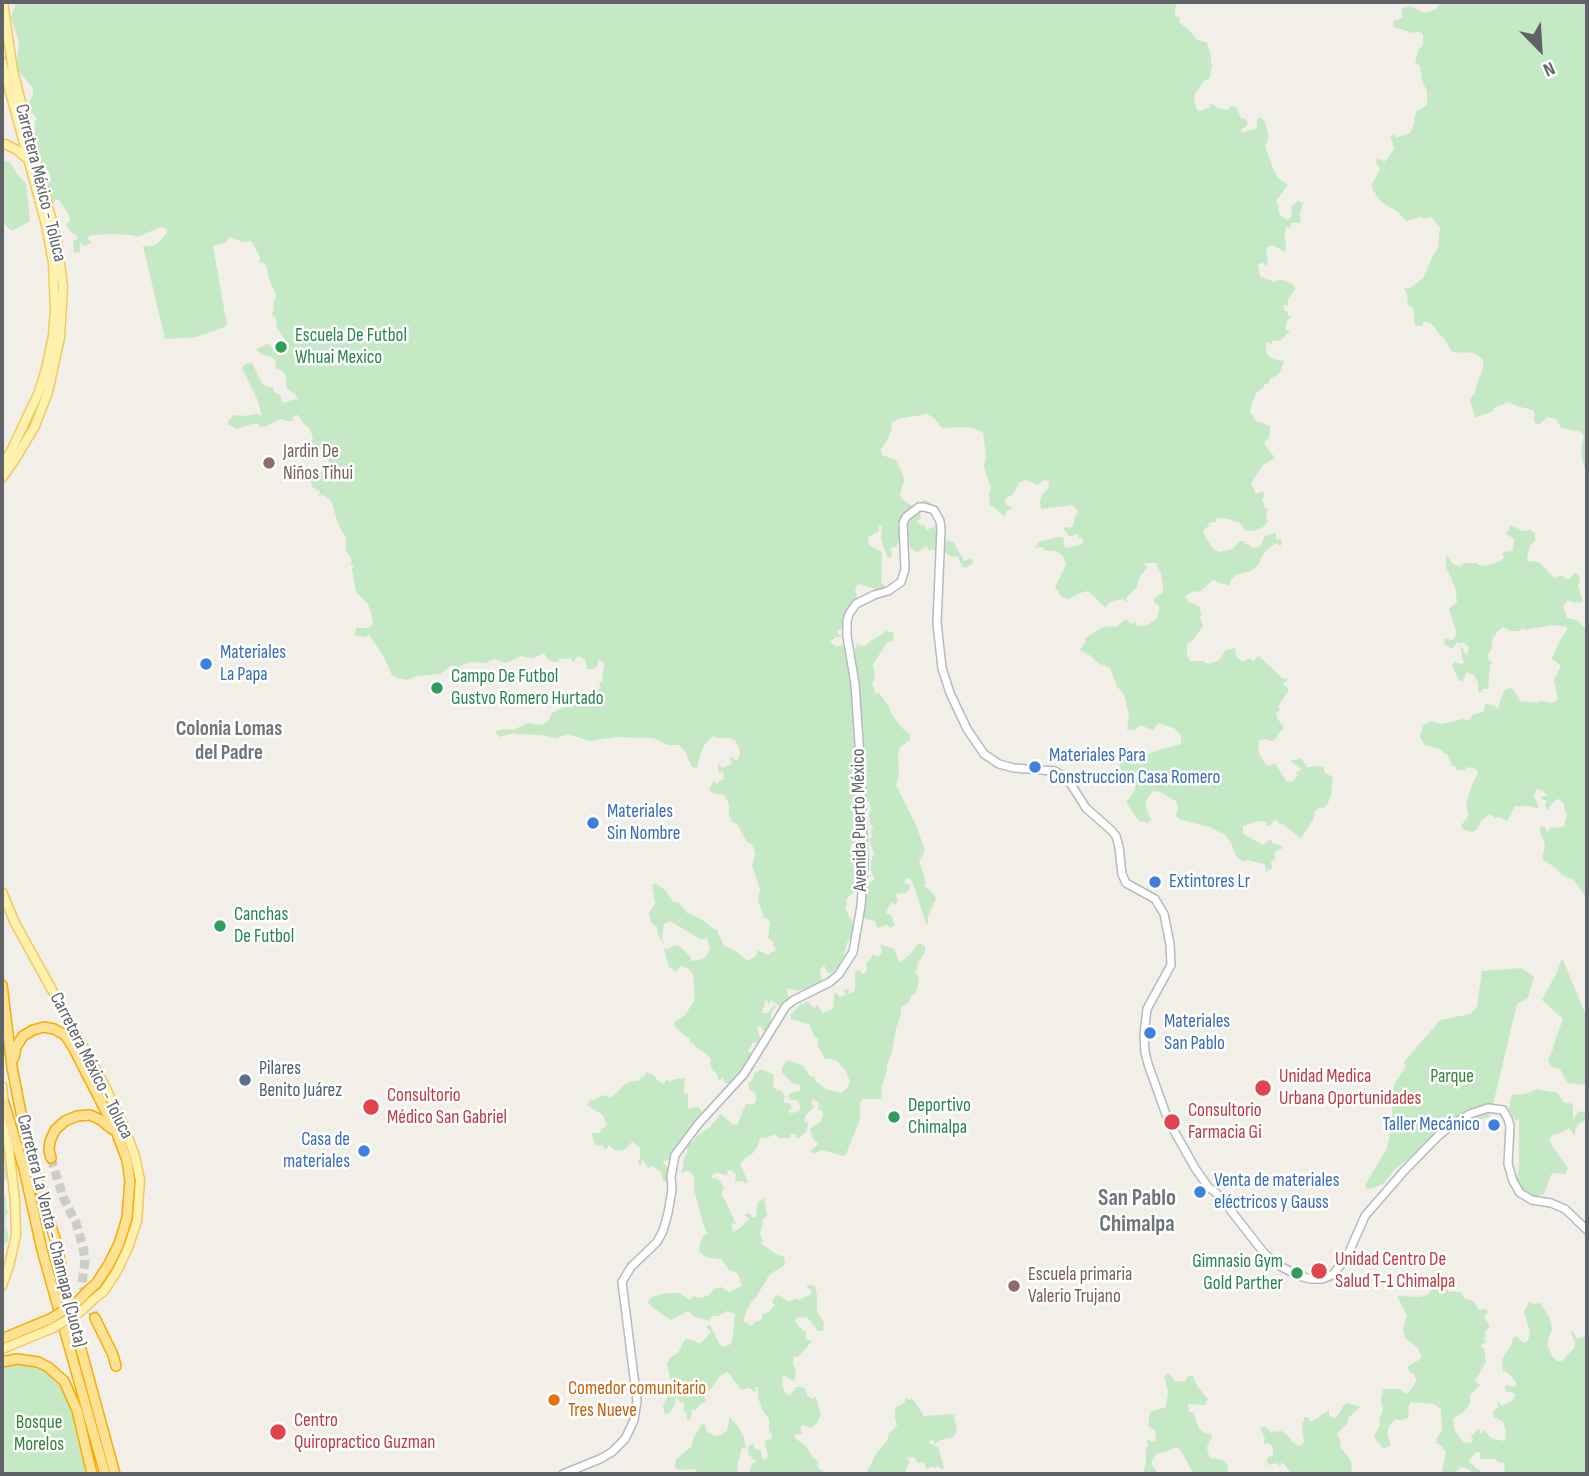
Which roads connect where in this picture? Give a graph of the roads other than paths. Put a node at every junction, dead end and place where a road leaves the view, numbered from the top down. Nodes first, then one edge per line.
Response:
1 (3, 2) edge
2 (2, 62) edge
3 (19, 128) junction
4 (4, 145) edge
5 (29, 161) junction
6 (2, 466) edge
7 (2, 478) edge
8 (2, 892) edge
9 (2, 985) edge
10 (12, 1067) junction
11 (2, 1086) edge
12 (4, 1102) junction
13 (120, 1139) junction
14 (51, 1158) tunnel mouth
15 (1587, 1230) edge
16 (2, 1286) edge
17 (93, 1294) junction
18 (95, 1318) tunnel mouth
19 (52, 1323) junction
20 (2, 1339) edge
21 (2, 1349) edge
22 (2, 1362) edge
23 (116, 1366) dead end
24 (92, 1474) edge
25 (105, 1474) edge
26 (115, 1474) edge
27 (563, 1474) edge

1 - 7 main road, Carretera México - Toluca
2 - 3 main road, Carretera México - Toluca
3 - 4 main road
3 - 5 main road, Carretera México - Toluca
4 - 5 main road
5 - 6 main road, Carretera México - Toluca
8 - 17 main road, Carretera México - Toluca
9 - 10 highway, Carretera La Venta - Chamapa (Cuota)
10 - 13 highway
10 - 26 highway, Carretera La Venta - Chamapa (Cuota)
11 - 12 main road
12 - 16 main road
12 - 25 highway, Carretera La Venta - Chamapa (Cuota)
13 - 14 highway
13 - 17 highway
15 - 27 main road, Avenida Puerto México
17 - 19 highway, bridge
18 - 23 highway
19 - 20 highway
19 - 21 main road
22 - 24 highway

